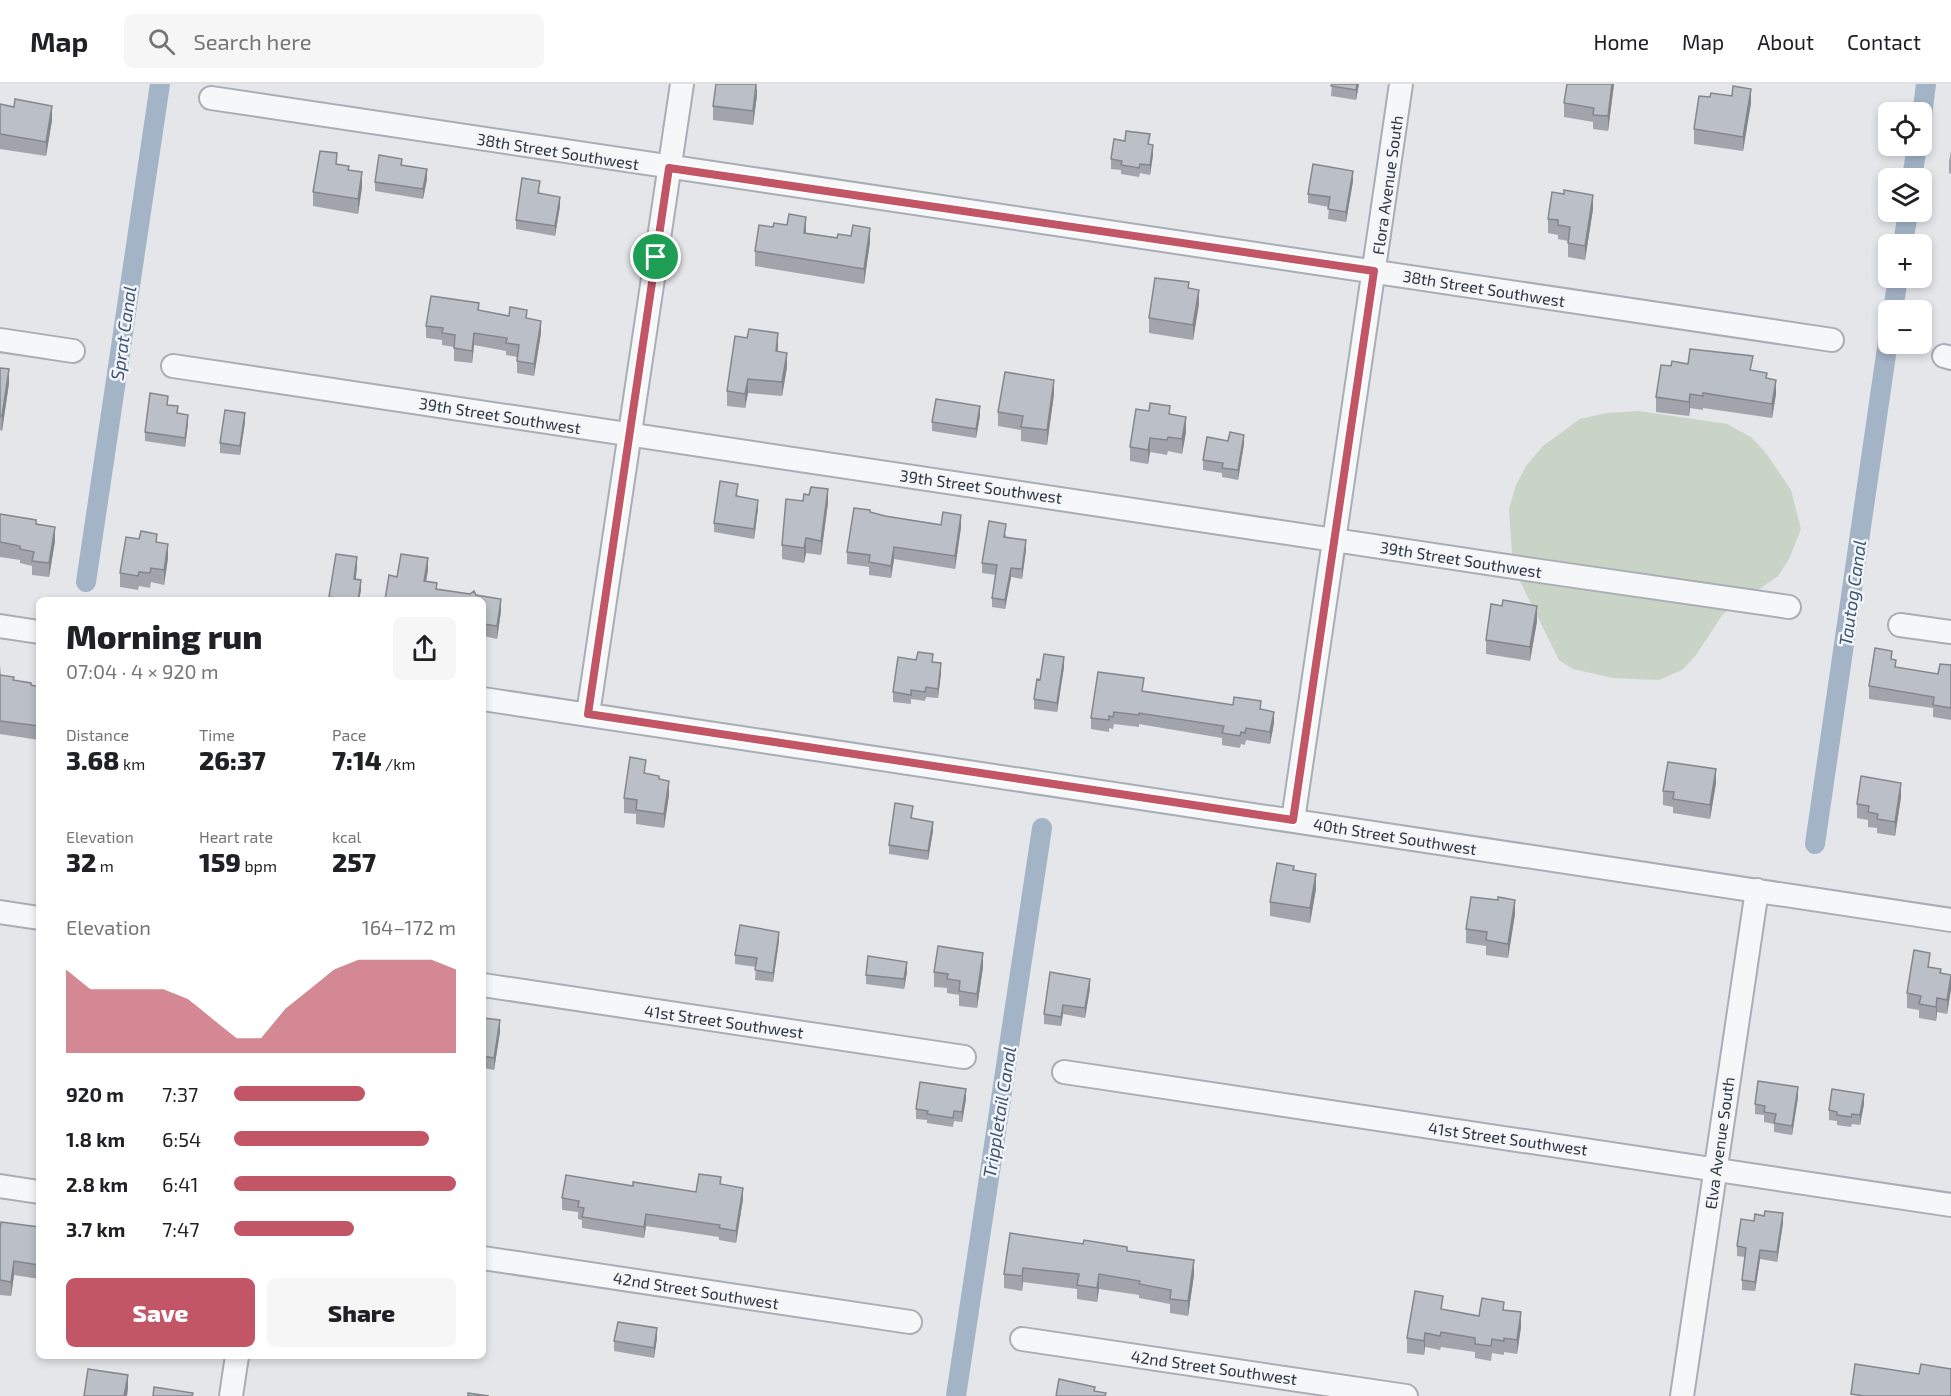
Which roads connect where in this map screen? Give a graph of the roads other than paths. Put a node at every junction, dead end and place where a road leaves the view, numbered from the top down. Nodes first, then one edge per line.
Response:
1 (682, 84) edge
2 (1401, 84) edge
3 (211, 98) dead end
4 (669, 168) junction
5 (1374, 271) junction
6 (0, 340) edge
7 (1832, 340) dead end
8 (73, 351) dead end
9 (172, 366) dead end
10 (630, 434) junction
11 (1334, 539) junction
12 (1789, 607) dead end
13 (1900, 625) dead end
14 (0, 626) edge
15 (36, 632) edge
16 (1951, 632) edge
17 (486, 699) edge
18 (588, 714) junction
19 (1293, 820) junction
20 (1757, 890) junction
21 (0, 912) edge
22 (36, 918) edge
23 (1951, 920) edge
24 (486, 985) edge
25 (964, 1057) dead end
26 (1064, 1072) dead end
27 (1716, 1170) junction
28 (0, 1186) edge
29 (36, 1192) edge
30 (1951, 1205) edge
31 (486, 1258) edge
32 (910, 1322) dead end
33 (1022, 1339) dead end
34 (237, 1359) edge
35 (231, 1396) edge
36 (1406, 1396) edge
37 (1682, 1396) edge

1 - 4 street
2 - 5 street, Flora Avenue South
3 - 4 street, 38th Street Southwest
4 - 5 street, 38th Street Southwest
4 - 10 street
5 - 7 street, 38th Street Southwest
5 - 11 street, Flora Avenue South
6 - 8 street
9 - 10 street, 39th Street Southwest
10 - 11 street, 39th Street Southwest
10 - 18 street
11 - 12 street, 39th Street Southwest
11 - 19 street, Flora Avenue South
13 - 16 street
14 - 15 street
17 - 18 street, 40th Street Southwest
18 - 19 street, 40th Street Southwest
19 - 20 street, 40th Street Southwest
20 - 23 street, 40th Street Southwest
20 - 27 street, Elva Avenue South
21 - 22 street
24 - 25 street, 41st Street Southwest
26 - 27 street, 41st Street Southwest
27 - 30 street, 41st Street Southwest
27 - 37 street, Elva Avenue South
28 - 29 street
31 - 32 street, 42nd Street Southwest
33 - 36 street, 42nd Street Southwest
34 - 35 street

